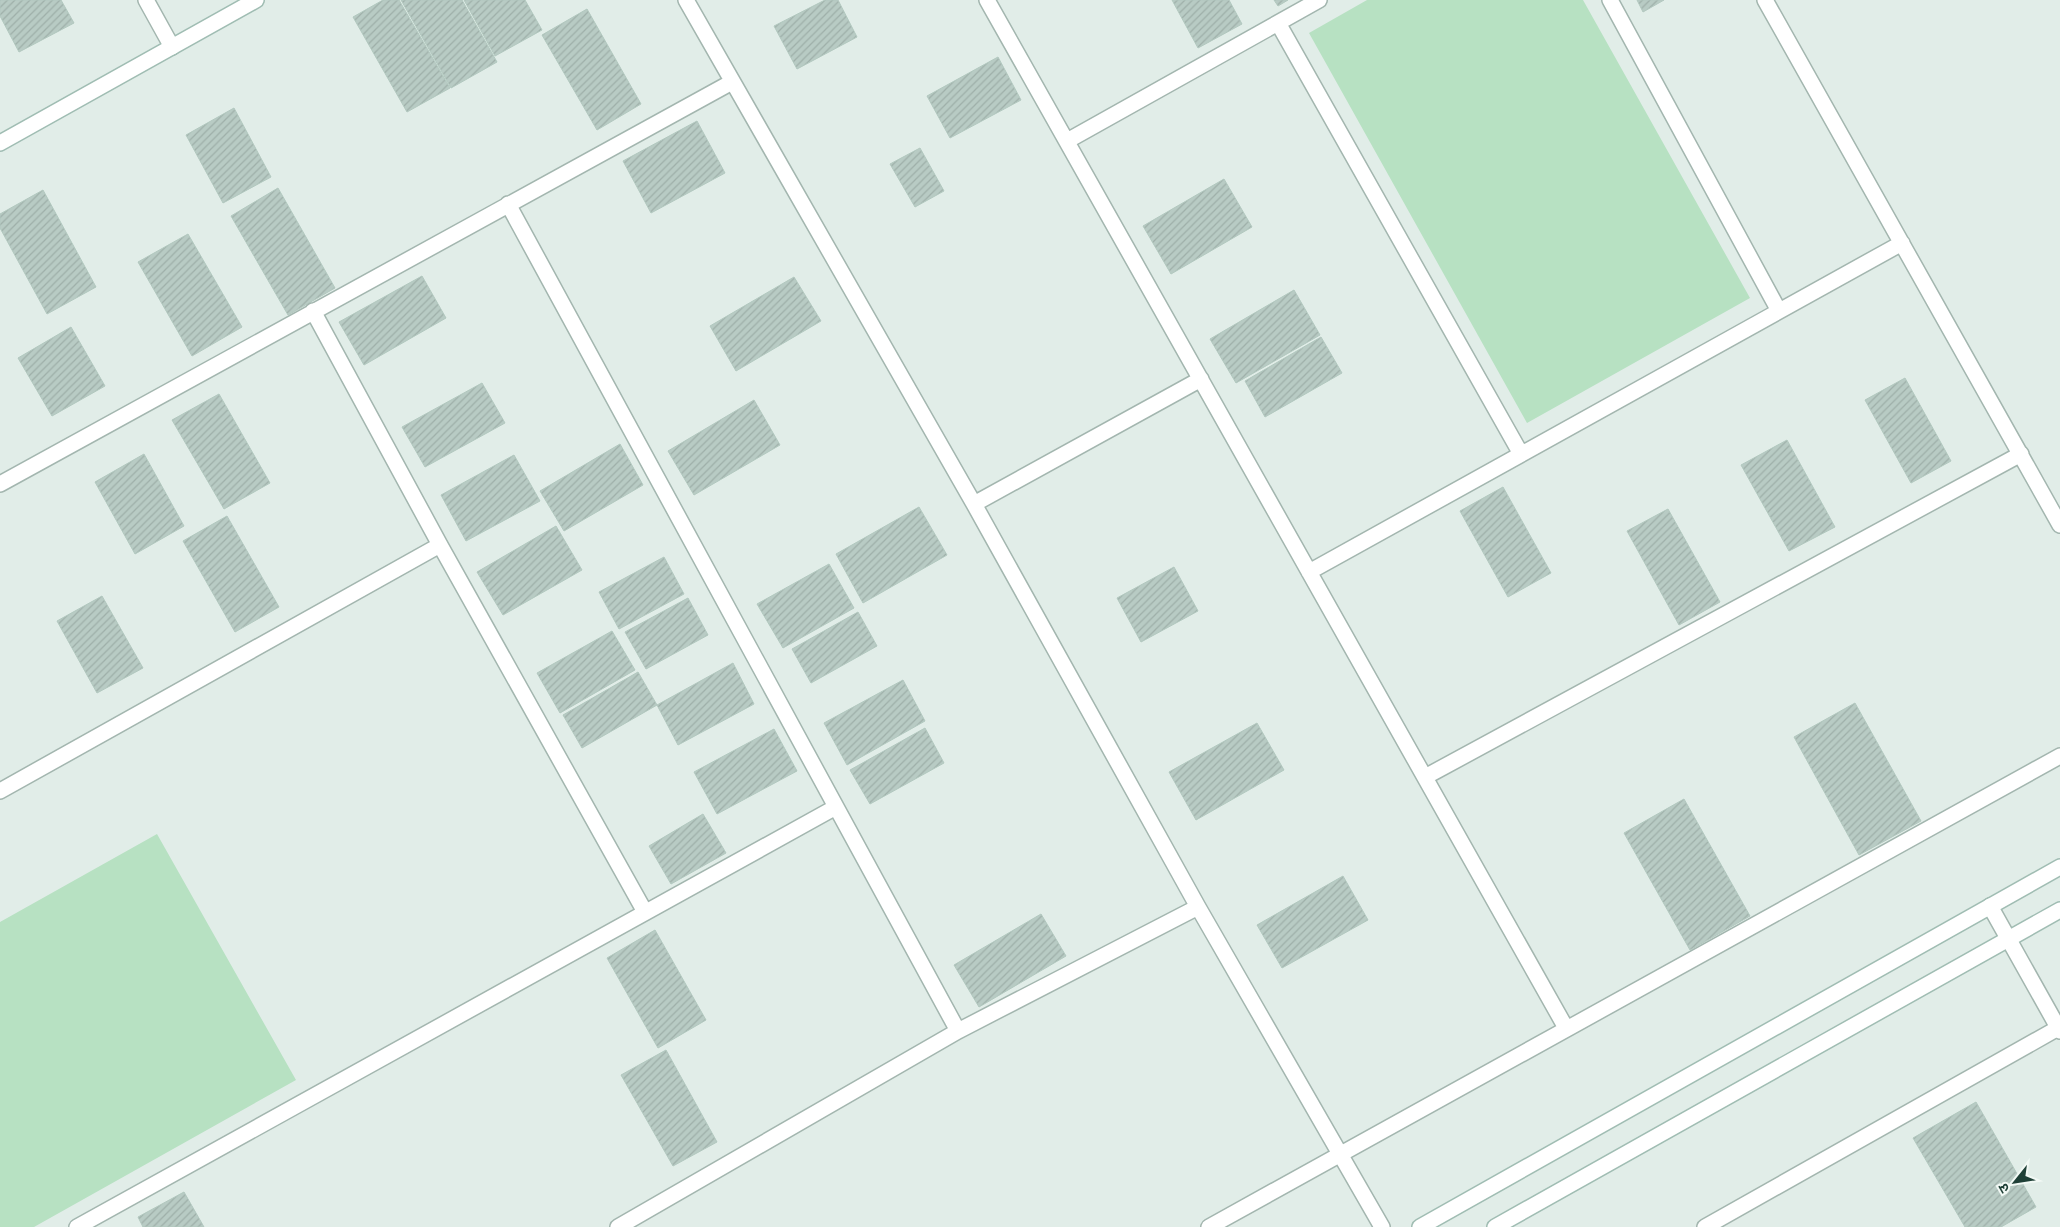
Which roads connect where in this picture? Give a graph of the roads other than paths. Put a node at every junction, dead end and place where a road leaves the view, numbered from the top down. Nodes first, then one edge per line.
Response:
1 (146, 0) edge
2 (256, 0) edge
3 (686, 0) edge
4 (987, 0) edge
5 (1319, 0) edge
6 (1610, 0) edge
7 (1765, 0) edge
8 (1278, 23) junction
9 (172, 47) junction
10 (732, 82) junction
11 (1066, 141) junction
12 (0, 143) edge
13 (508, 204) junction
14 (1902, 243) junction
15 (313, 311) junction
16 (1779, 311) junction
17 (1201, 379) junction
18 (1521, 454) junction
19 (2021, 454) junction
20 (0, 484) edge
21 (974, 504) junction
22 (2060, 525) edge
23 (440, 545) junction
24 (1309, 572) junction
25 (2060, 756) edge
26 (1425, 777) junction
27 (0, 791) edge
28 (836, 807) junction
29 (2060, 866) edge
30 (1990, 906) junction
31 (1198, 907) junction
32 (2060, 910) edge
33 (645, 912) junction
34 (2008, 939) junction
35 (1566, 1028) junction
36 (2059, 1029) edge
37 (958, 1031) junction
38 (1339, 1154) junction
39 (77, 1227) edge
40 (618, 1227) edge
41 (1209, 1227) edge
42 (1382, 1227) edge
43 (1420, 1227) edge
44 (1495, 1227) edge
45 (1705, 1227) edge

1 - 9 street
2 - 9 street
3 - 10 street
4 - 11 street
5 - 8 street
6 - 16 street
7 - 14 street
8 - 11 street
8 - 18 street
9 - 12 street
10 - 13 street
10 - 21 street
11 - 17 street
13 - 15 street
13 - 28 street
14 - 16 street
14 - 19 street
15 - 20 street
15 - 23 street
16 - 18 street
17 - 21 street
17 - 24 street
18 - 24 street
19 - 22 street
19 - 26 street
21 - 31 street
23 - 27 street
23 - 33 street
24 - 26 street
25 - 35 street
26 - 35 street
28 - 33 street
28 - 37 street
29 - 30 street
30 - 34 street
30 - 43 street
31 - 37 street
31 - 38 street
32 - 34 street
33 - 39 street
34 - 36 street
34 - 44 street
35 - 38 street
36 - 45 street
37 - 40 street
38 - 41 street
38 - 42 street

